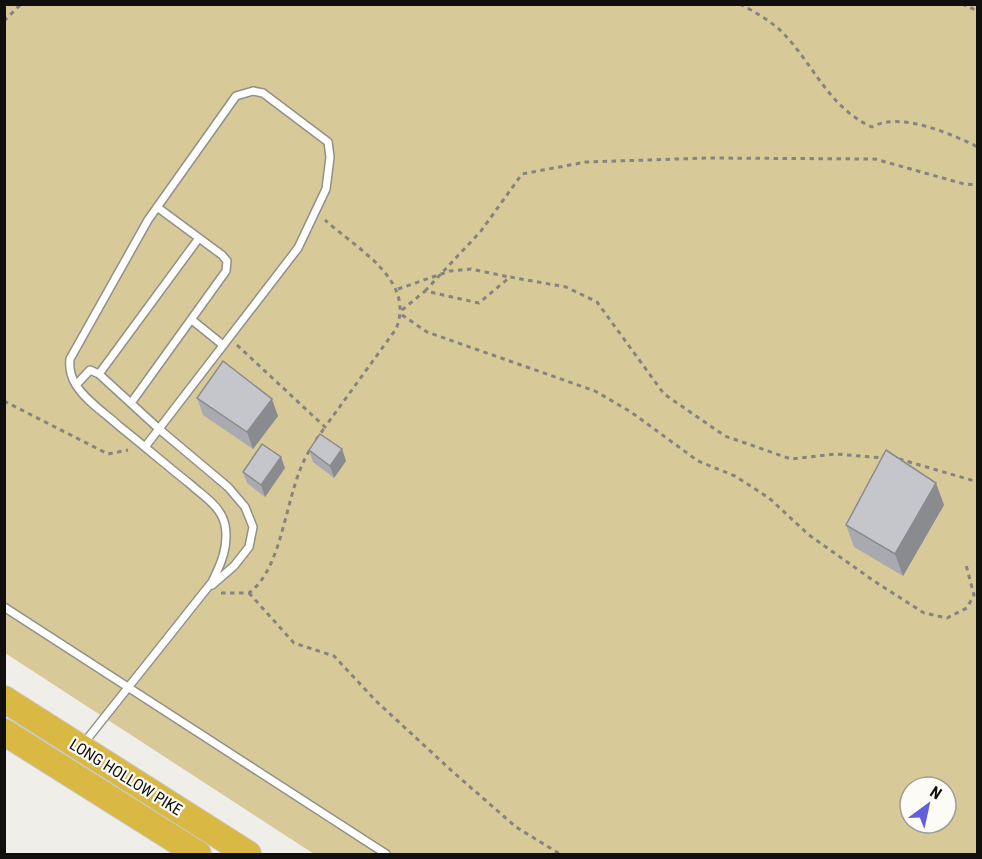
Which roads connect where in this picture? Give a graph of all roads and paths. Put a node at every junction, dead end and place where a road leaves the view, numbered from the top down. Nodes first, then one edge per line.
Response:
1 (21, 4) edge
2 (740, 4) edge
3 (962, 4) edge
4 (978, 11) edge
5 (4, 21) edge
6 (978, 147) edge
7 (978, 185) edge
8 (157, 207) junction
9 (314, 211) junction
10 (199, 238) junction
11 (441, 273) junction
12 (510, 277) junction
13 (398, 289) junction
14 (425, 291) junction
15 (402, 310) junction
16 (402, 315) junction
17 (192, 320) junction
18 (229, 338) junction
19 (223, 345) junction
20 (99, 374) junction
21 (76, 385) junction
22 (4, 401) edge
23 (130, 403) junction
24 (325, 427) junction
25 (159, 429) junction
26 (145, 447) junction
27 (978, 482) edge
28 (966, 565) dead end
29 (203, 592) junction
30 (249, 593) junction
31 (976, 595) edge
32 (4, 607) edge
33 (127, 686) junction
34 (4, 699) edge
35 (4, 732) edge
36 (80, 747) junction
37 (198, 855) edge
38 (249, 855) edge
39 (386, 855) edge
40 (560, 855) edge

1 - 5 path
2 - 6 path
3 - 4 path
7 - 11 path
8 - 9 lane
8 - 10 lane
8 - 21 lane
9 - 13 path
9 - 18 lane
10 - 17 lane
10 - 20 lane
11 - 12 path
11 - 13 path
11 - 14 path
12 - 14 path
12 - 27 path
13 - 15 path
14 - 15 path
15 - 16 path
16 - 24 path
16 - 31 path
17 - 19 lane
17 - 23 lane
18 - 19 lane
18 - 24 path
19 - 25 lane
20 - 21 lane
20 - 23 lane
21 - 26 lane
22 - 26 path
23 - 25 lane
24 - 30 path
25 - 26 lane
25 - 29 lane
26 - 29 lane
28 - 31 path
29 - 30 path
29 - 33 lane
30 - 40 path
32 - 33 lane
33 - 36 lane
33 - 39 lane
34 - 36 highway, LONG HOLLOW PIKE
35 - 37 highway, LONG HOLLOW PIKE
36 - 38 highway, LONG HOLLOW PIKE

